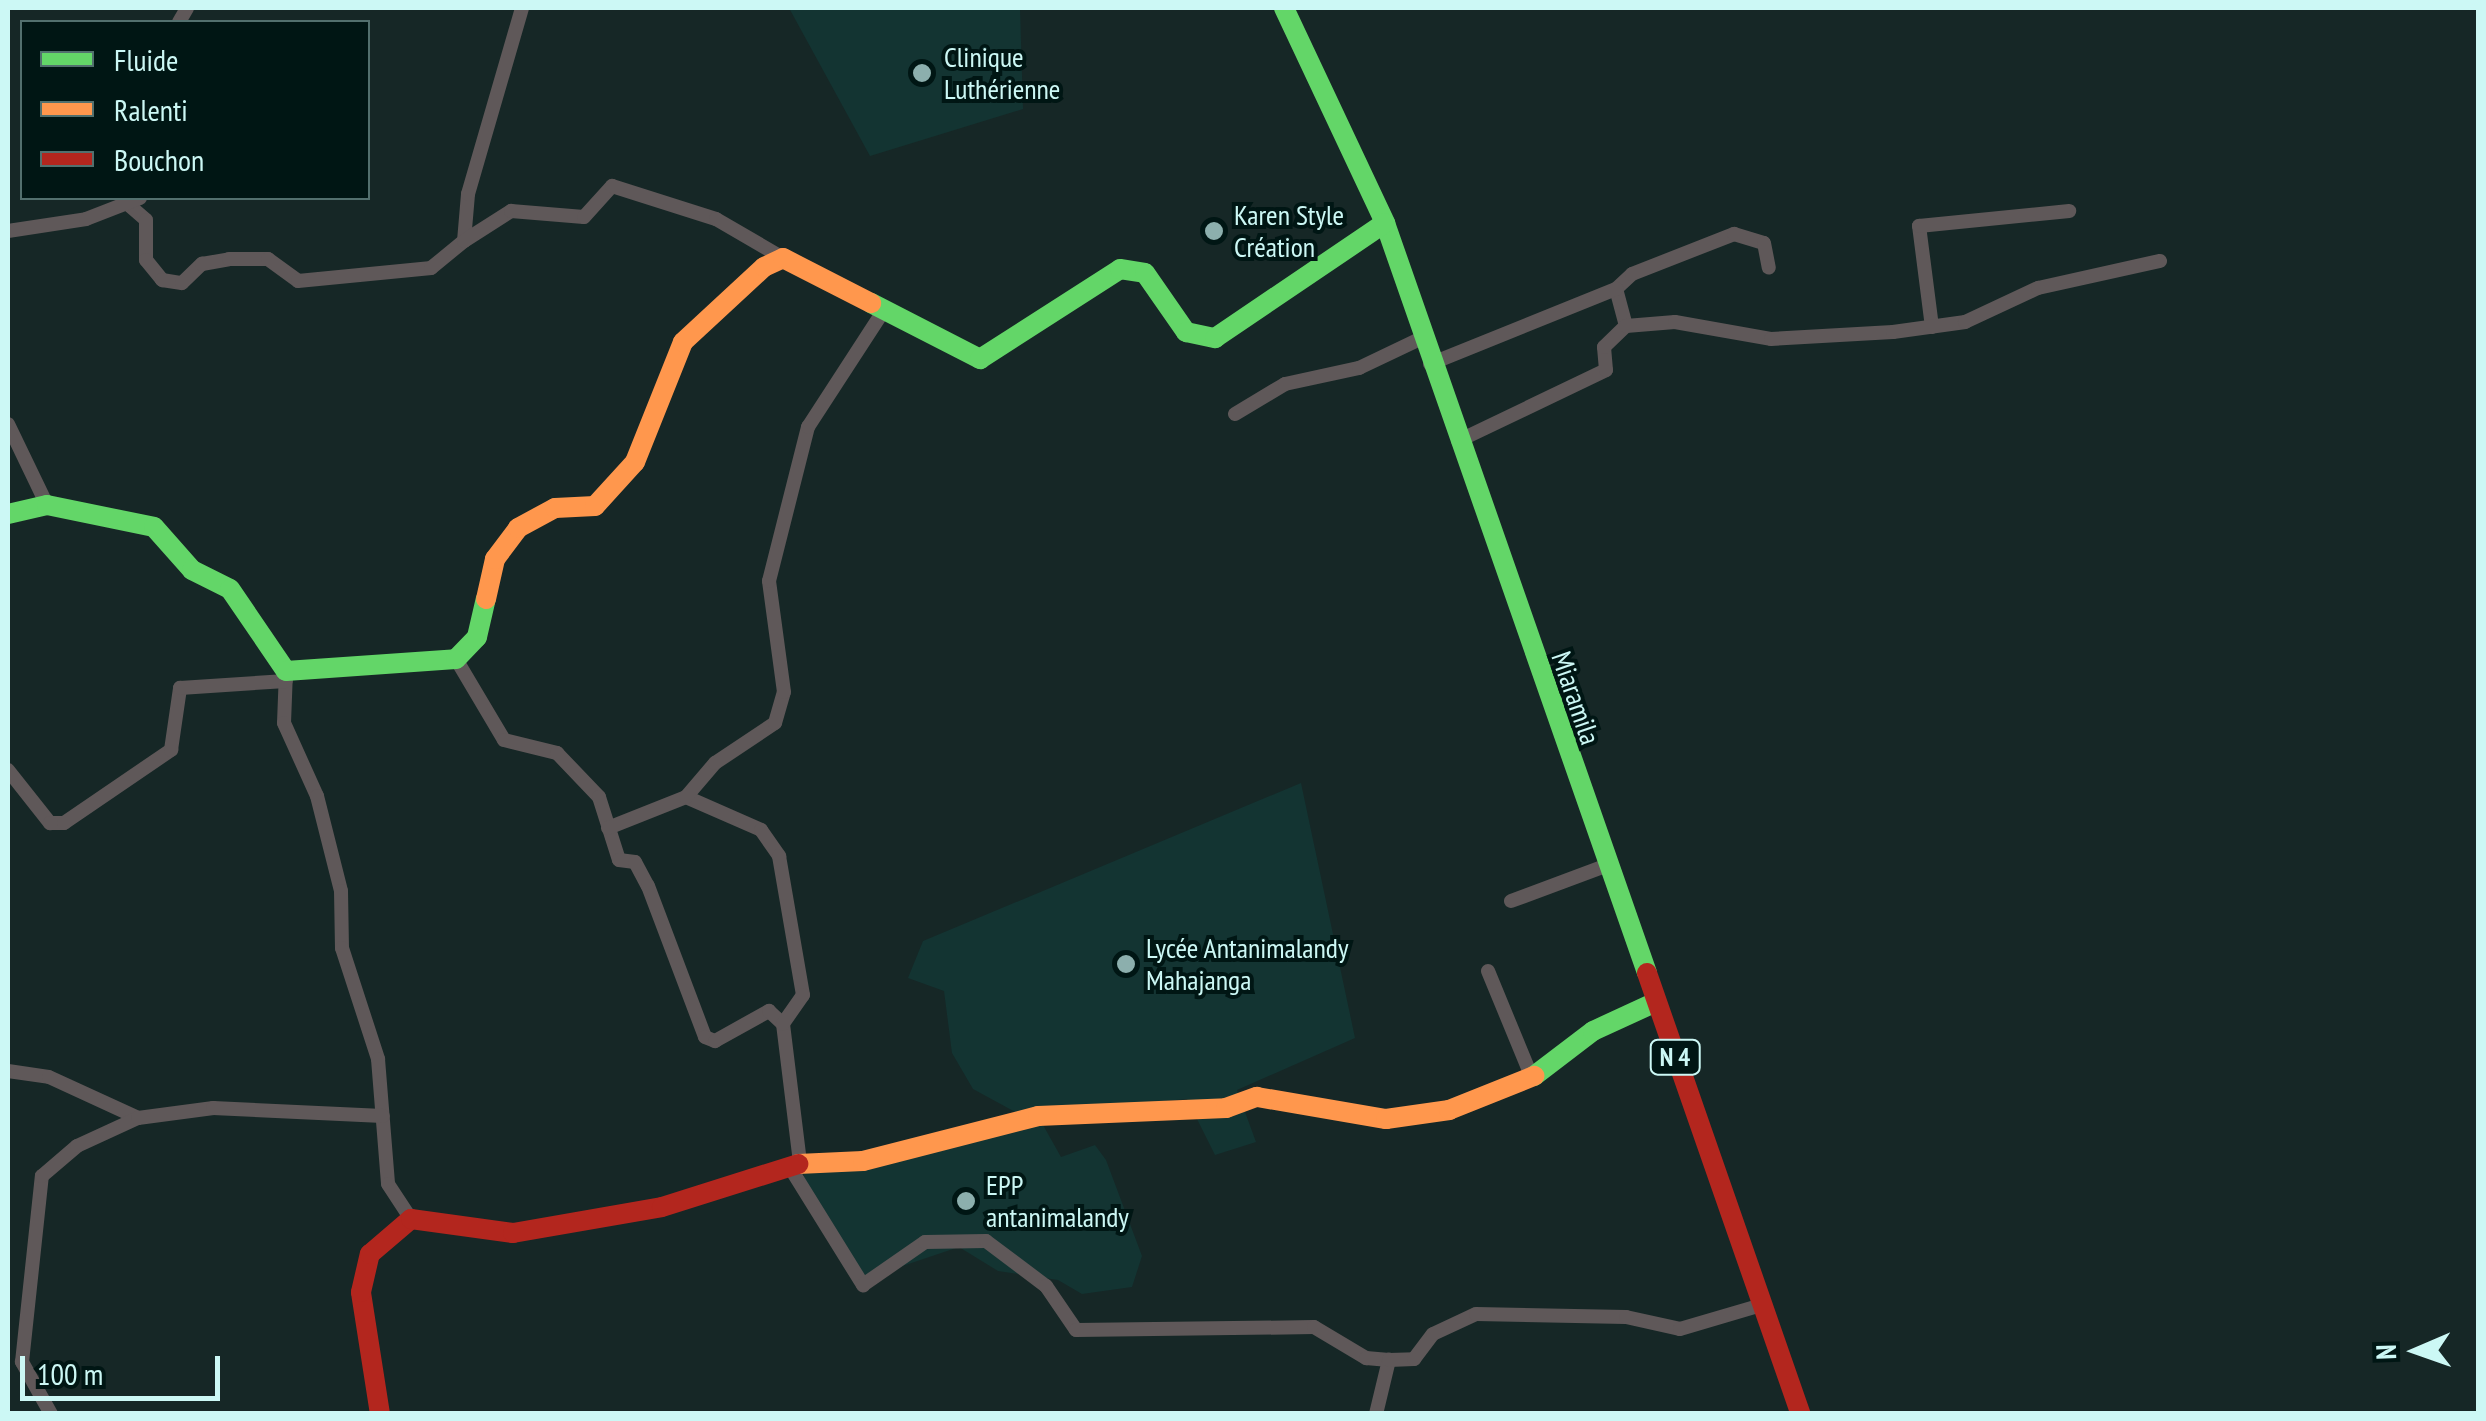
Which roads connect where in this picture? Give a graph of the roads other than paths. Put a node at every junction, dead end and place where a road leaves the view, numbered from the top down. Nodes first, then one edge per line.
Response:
1 (522, 8) edge
2 (1284, 8) edge
3 (135, 202) edge
4 (2069, 211) dead end
5 (1386, 223) junction
6 (8, 231) edge
7 (464, 241) junction
8 (783, 258) junction
9 (2160, 261) dead end
10 (1768, 268) dead end
11 (1616, 290) junction
12 (884, 310) junction
13 (1626, 326) junction
14 (1932, 326) junction
15 (1422, 338) junction
16 (1430, 364) junction
17 (1235, 414) dead end
18 (8, 424) edge
19 (1457, 442) junction
20 (48, 505) junction
21 (8, 514) edge
22 (456, 659) junction
23 (286, 676) junction
24 (8, 770) edge
25 (686, 797) junction
26 (608, 828) junction
27 (1605, 866) junction
28 (1511, 901) dead end
29 (1488, 972) dead end
30 (1656, 1002) junction
31 (784, 1024) junction
32 (8, 1070) edge
33 (1532, 1078) junction
34 (383, 1116) junction
35 (138, 1118) junction
36 (796, 1166) junction
37 (411, 1218) junction
38 (1758, 1306) junction
39 (1389, 1360) junction
40 (51, 1414) edge
41 (380, 1414) edge
42 (1376, 1414) edge
43 (1801, 1414) edge

1 - 7 street
2 - 5 street, Miaramila / N 4
3 - 6 street
3 - 7 street
4 - 14 street
5 - 12 street
5 - 15 street, Miaramila / N 4
7 - 8 street
8 - 12 street
8 - 22 street
9 - 14 street
10 - 11 street
11 - 13 street
11 - 16 street
12 - 25 street
13 - 14 street
13 - 19 street
15 - 16 street, Miaramila / N 4
15 - 17 street
16 - 19 street, Miaramila / N 4
18 - 20 street
19 - 27 street, Miaramila / N 4
20 - 21 street
20 - 23 street
22 - 23 street
22 - 26 street
23 - 24 street
23 - 34 street
25 - 26 street
25 - 31 street
26 - 31 street
27 - 28 street
27 - 30 street, Miaramila / N 4
29 - 33 street
30 - 33 street
30 - 38 street, Miaramila / N 4
31 - 36 street
32 - 35 street
33 - 36 street
34 - 35 street
34 - 37 street
35 - 40 street
36 - 37 street
36 - 39 street
37 - 41 street
38 - 39 street
38 - 43 street, Miaramila / N 4
39 - 42 street

